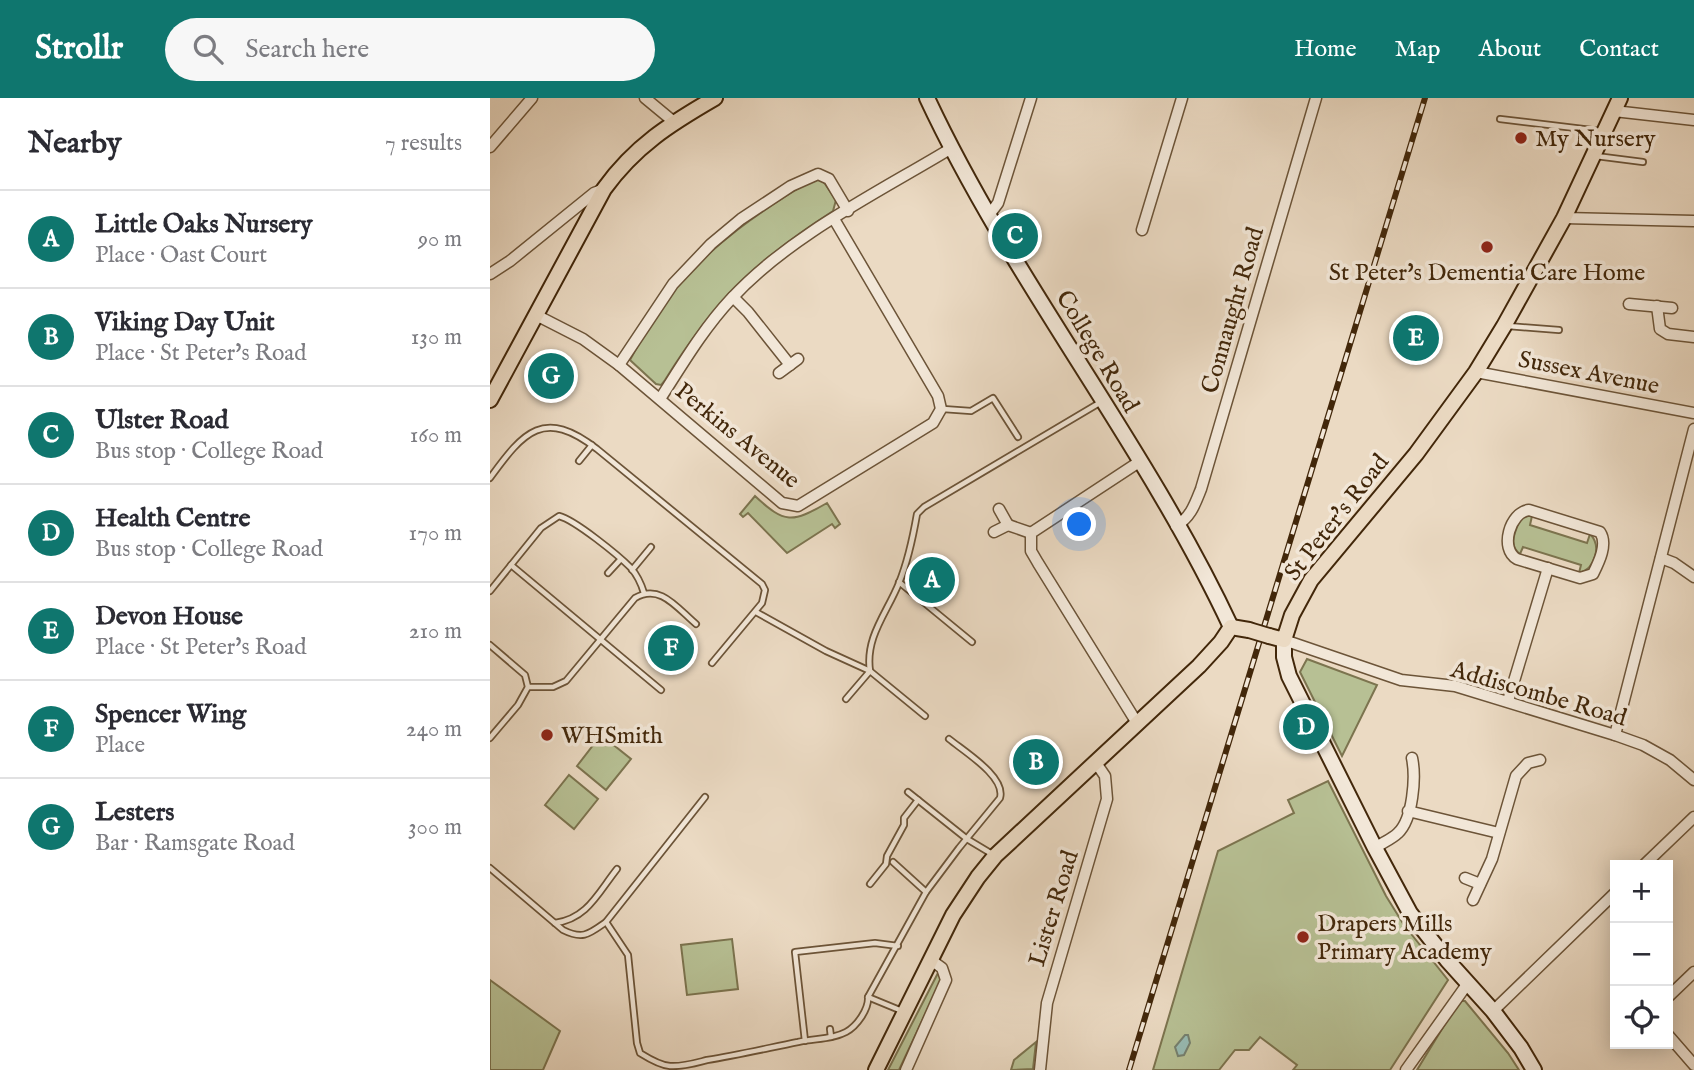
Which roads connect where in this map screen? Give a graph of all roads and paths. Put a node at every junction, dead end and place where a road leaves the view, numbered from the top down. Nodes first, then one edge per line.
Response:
1 (532, 98) edge
2 (645, 98) edge
3 (715, 98) edge
4 (927, 98) edge
5 (1031, 98) edge
6 (1182, 98) edge
7 (1315, 98) edge
8 (1617, 104) edge
9 (1500, 119) dead end
10 (1694, 120) edge
11 (674, 122) junction
12 (1605, 132) junction
13 (490, 147) edge
14 (950, 149) junction
15 (1594, 156) junction
16 (1643, 162) dead end
17 (604, 188) junction
18 (848, 211) junction
19 (989, 215) junction
20 (1564, 218) junction
21 (834, 219) junction
22 (1694, 221) edge
23 (1142, 230) dead end
24 (490, 274) edge
25 (733, 297) junction
26 (1629, 303) dead end
27 (1657, 306) junction
28 (1672, 308) dead end
29 (536, 315) junction
30 (1504, 326) junction
31 (1559, 330) dead end
32 (1694, 337) edge
33 (620, 365) junction
34 (1476, 372) junction
35 (779, 373) dead end
36 (660, 399) junction
37 (490, 400) edge
38 (1102, 401) junction
39 (941, 409) junction
40 (1694, 413) edge
41 (1694, 429) edge
42 (1018, 437) dead end
43 (592, 445) junction
44 (579, 461) dead end
45 (1139, 462) junction
46 (490, 478) edge
47 (999, 509) dead end
48 (1008, 525) junction
49 (1177, 526) junction
50 (994, 532) dead end
51 (1031, 533) junction
52 (651, 547) dead end
53 (1661, 558) junction
54 (620, 560) junction
55 (510, 565) junction
56 (1548, 568) junction
57 (632, 570) junction
58 (608, 573) dead end
59 (1694, 578) edge
60 (899, 582) junction
61 (490, 591) edge
62 (644, 593) junction
63 (755, 612) junction
64 (696, 624) dead end
65 (1231, 627) junction
66 (600, 639) junction
67 (1284, 640) junction
68 (972, 642) dead end
69 (490, 645) edge
70 (712, 663) dead end
71 (870, 671) junction
72 (528, 687) junction
73 (661, 690) dead end
74 (846, 699) dead end
75 (1508, 701) junction
76 (925, 716) dead end
77 (1137, 723) junction
78 (1615, 735) junction
79 (490, 738) edge
80 (949, 739) dead end
81 (1412, 758) dead end
82 (1540, 760) dead end
83 (1096, 763) junction
84 (1694, 780) edge
85 (908, 792) dead end
86 (705, 797) dead end
87 (918, 800) junction
88 (1408, 811) junction
89 (1694, 817) edge
90 (1499, 833) junction
91 (967, 839) junction
92 (1375, 848) junction
93 (995, 856) junction
94 (1649, 860) edge
95 (893, 862) dead end
96 (490, 868) edge
97 (617, 869) dead end
98 (1465, 878) dead end
99 (870, 884) dead end
100 (1480, 884) junction
101 (926, 892) junction
102 (1610, 898) edge
103 (1474, 900) dead end
104 (606, 922) junction
105 (554, 923) junction
106 (898, 946) junction
107 (931, 960) junction
108 (1694, 972) edge
109 (1468, 984) junction
110 (1673, 992) edge
111 (868, 997) junction
112 (1493, 1011) junction
113 (905, 1012) junction
114 (830, 1030) dead end
115 (831, 1037) junction
116 (805, 1041) junction
117 (1673, 1041) edge
118 (1694, 1065) edge
119 (876, 1070) edge
120 (906, 1070) edge
121 (1041, 1070) edge
122 (1406, 1070) edge
123 (1534, 1070) edge

1 - 13 street
2 - 11 street
3 - 11 main road
4 - 14 main road, College Road
5 - 19 street
6 - 23 street
7 - 49 street, Connaught Road
8 - 10 street
8 - 12 main road, St Peter's Road
9 - 12 lane
11 - 17 main road
12 - 15 main road, St Peter's Road
14 - 18 street
14 - 19 main road, College Road
15 - 16 lane
15 - 20 main road, St Peter's Road
17 - 24 street
17 - 29 main road
18 - 21 street
18 - 33 street
19 - 38 main road, College Road
20 - 22 street
20 - 30 main road, St Peter's Road
21 - 25 street
21 - 39 street
25 - 35 street
25 - 36 street
26 - 27 street
27 - 28 street
27 - 32 street
29 - 33 street, Perkins Avenue
29 - 37 main road
30 - 31 lane
30 - 34 main road, St Peter's Road
33 - 36 street, Perkins Avenue
34 - 40 street, Sussex Avenue
34 - 67 main road, St Peter's Road
36 - 39 street, Perkins Avenue
38 - 45 main road, College Road
38 - 60 lane
39 - 42 lane
41 - 53 street
43 - 44 lane
43 - 46 lane
43 - 63 lane
45 - 49 main road, College Road
45 - 51 street
47 - 48 street
48 - 50 street
48 - 51 street
49 - 65 main road, College Road
51 - 77 street
52 - 57 lane
53 - 59 street
53 - 78 street
54 - 55 lane
54 - 57 lane
54 - 58 lane
55 - 61 lane
55 - 66 lane
56 - 56 street
56 - 75 street
57 - 62 lane
60 - 68 lane
60 - 71 lane
62 - 64 lane
62 - 66 lane
63 - 70 lane
63 - 71 lane
65 - 67 main road, bridge
65 - 77 main road
66 - 72 lane
66 - 73 lane
67 - 75 street, Addiscombe Road
67 - 92 main road
69 - 72 lane
71 - 74 lane
71 - 76 lane
72 - 79 lane
75 - 78 street, Addiscombe Road
77 - 83 main road
78 - 84 street, Addiscombe Road
80 - 91 lane
81 - 88 street
82 - 90 street
83 - 93 main road
83 - 121 street, Lister Road
85 - 87 lane
86 - 104 lane
87 - 91 lane
87 - 99 lane
88 - 90 street
88 - 92 street
89 - 94 street
90 - 100 street
91 - 93 lane
91 - 101 lane
92 - 109 main road
93 - 107 main road
95 - 101 lane
96 - 105 lane
97 - 105 lane
98 - 100 street
100 - 103 street
101 - 106 lane
102 - 112 street
104 - 105 lane
104 - 116 lane
106 - 111 lane
106 - 116 lane
107 - 113 main road
107 - 120 street
108 - 110 street
109 - 112 main road
109 - 122 street
111 - 113 lane
111 - 115 lane
112 - 123 main road
113 - 119 main road
114 - 115 lane
115 - 116 lane
117 - 118 street

